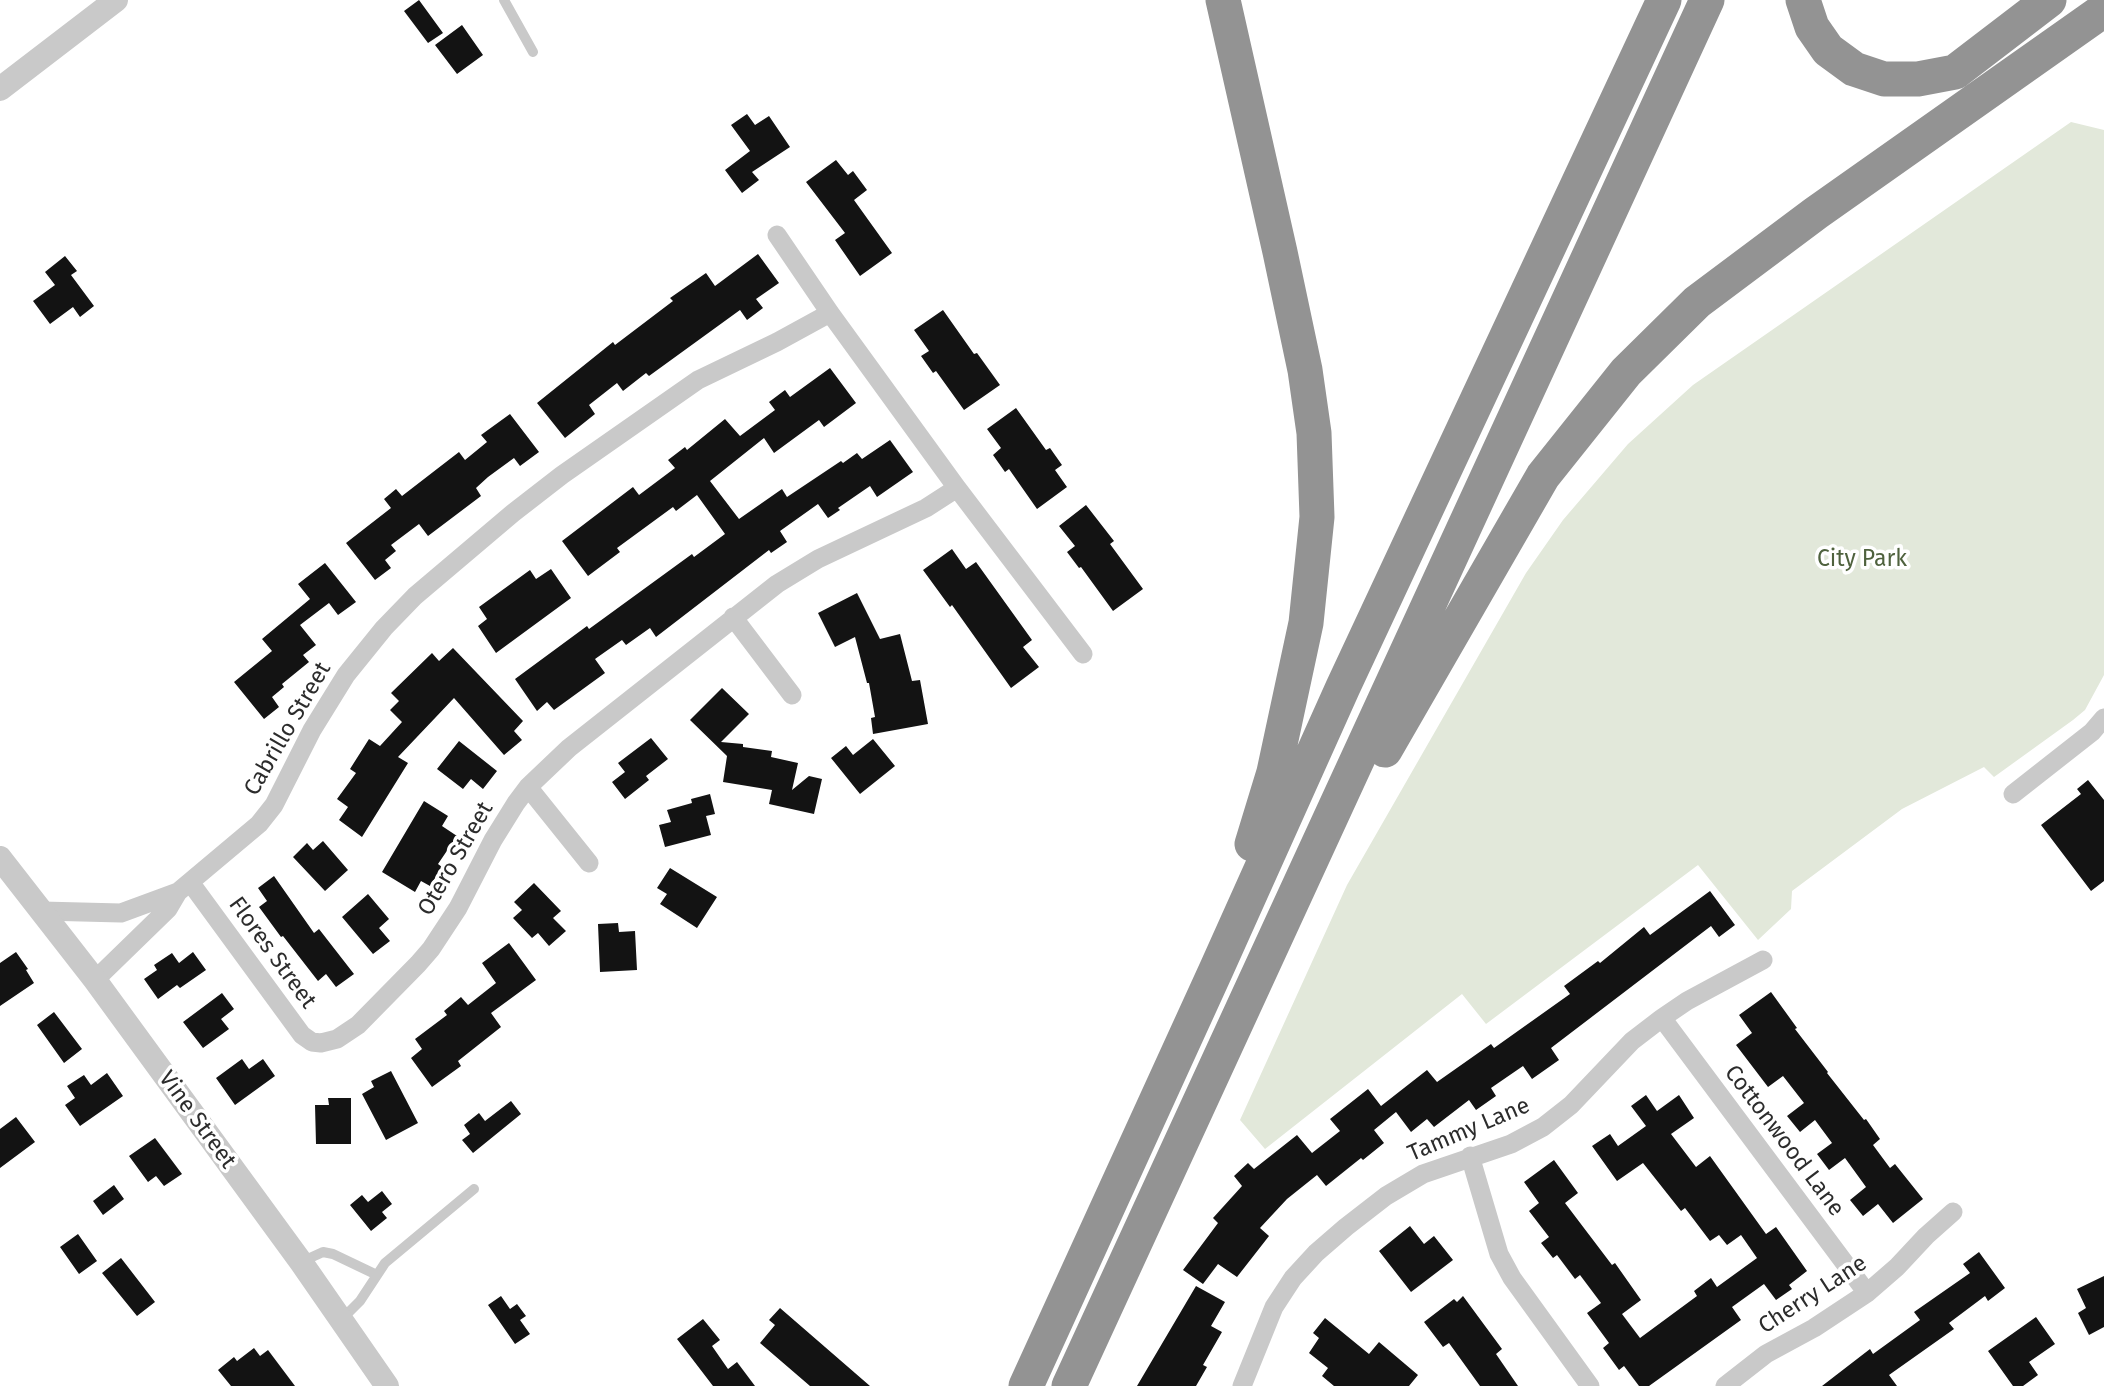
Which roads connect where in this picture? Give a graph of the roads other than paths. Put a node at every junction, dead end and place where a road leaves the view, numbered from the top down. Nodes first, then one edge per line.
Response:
1 (504, 0) edge
2 (1223, 0) edge
3 (1638, 0) edge
4 (1664, 0) edge
5 (1707, 0) edge
6 (1803, 0) edge
7 (2049, 0) edge
8 (109, 2) edge
9 (2101, 12) dead end
10 (533, 52) dead end
11 (0, 89) edge
12 (1569, 204) junction
13 (777, 235) dead end
14 (830, 313) junction
15 (957, 488) junction
16 (733, 617) junction
17 (1083, 654) dead end
18 (792, 695) dead end
19 (2104, 718) edge
20 (528, 787) junction
21 (2012, 794) dead end
22 (1316, 852) junction
23 (0, 858) edge
24 (589, 863) dead end
25 (184, 887) junction
26 (42, 911) junction
27 (1763, 960) dead end
28 (1216, 971) junction
29 (95, 980) junction
30 (1661, 1018) junction
31 (321, 1043) joint
32 (1470, 1156) junction
33 (474, 1189) dead end
34 (1953, 1212) dead end
35 (301, 1262) junction
36 (377, 1275) junction
37 (1867, 1293) junction
38 (342, 1320) junction
39 (387, 1386) edge
40 (1026, 1386) edge
41 (1069, 1386) edge
42 (1242, 1386) edge
43 (1590, 1386) edge
44 (1725, 1386) edge

1 - 10 lane
2 - 28 highway
3 - 12 highway
4 - 12 highway
5 - 22 highway
6 - 7 highway
8 - 11 street
9 - 22 highway
12 - 28 highway
13 - 14 street
14 - 15 street
14 - 25 street, Cabrillo Street
15 - 16 street, Otero Street
15 - 17 street
16 - 18 street
16 - 20 street, Otero Street
19 - 21 street
20 - 24 street
20 - 31 street, Otero Street
22 - 41 highway
23 - 26 street, Vine Street
25 - 26 street, Cabrillo Street
25 - 29 street, Cabrillo Street
25 - 31 street, Flores Street
26 - 29 street, Vine Street
27 - 30 street, Tammy Lane
28 - 40 highway
29 - 35 street, Vine Street
30 - 32 street, Tammy Lane
30 - 37 street, Cottonwood Lane
32 - 42 street, Tammy Lane
32 - 43 street
33 - 36 lane
34 - 37 street, Cherry Lane
35 - 36 lane
35 - 38 street, Vine Street
36 - 38 lane
37 - 44 street, Cherry Lane
38 - 39 street, Vine Street

